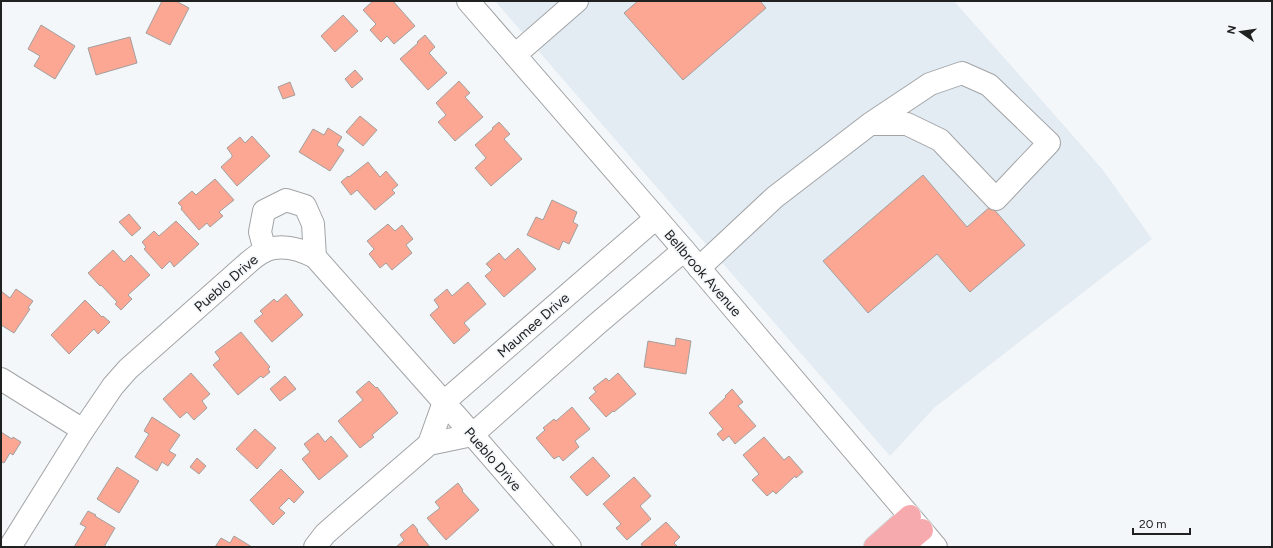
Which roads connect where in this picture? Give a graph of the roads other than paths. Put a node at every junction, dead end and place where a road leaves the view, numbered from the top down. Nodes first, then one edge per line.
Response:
1 (468, 1) edge
2 (577, 1) edge
3 (515, 55) junction
4 (870, 124) junction
5 (656, 218) junction
6 (684, 250) junction
7 (265, 251) junction
8 (315, 257) junction
9 (699, 268) junction
10 (1, 379) edge
11 (444, 402) junction
12 (83, 430) junction
13 (472, 435) junction
14 (429, 444) junction
15 (916, 523) junction
16 (10, 547) edge
17 (315, 547) edge
18 (570, 547) edge
19 (875, 547) edge
20 (902, 547) edge
21 (936, 547) edge

1 - 3 street, Bellbrook Avenue
2 - 3 street
3 - 5 street, Bellbrook Avenue
4 - 4 street
4 - 9 street
5 - 6 street, Bellbrook Avenue
5 - 11 street, Maumee Drive
6 - 9 street, Bellbrook Avenue
6 - 13 street, Maumee Drive
7 - 8 street, Pueblo Drive
7 - 8 street
7 - 12 street, Pueblo Drive
8 - 11 street, Pueblo Drive
9 - 15 street, Bellbrook Avenue
10 - 12 street
11 - 13 street, Pueblo Drive
11 - 14 street, Maumee Drive
12 - 16 street, Pueblo Drive
13 - 14 street, Maumee Drive
13 - 18 street, Pueblo Drive
14 - 17 street, Maumee Drive
15 - 19 highway
15 - 20 highway
15 - 21 street, Bellbrook Avenue

